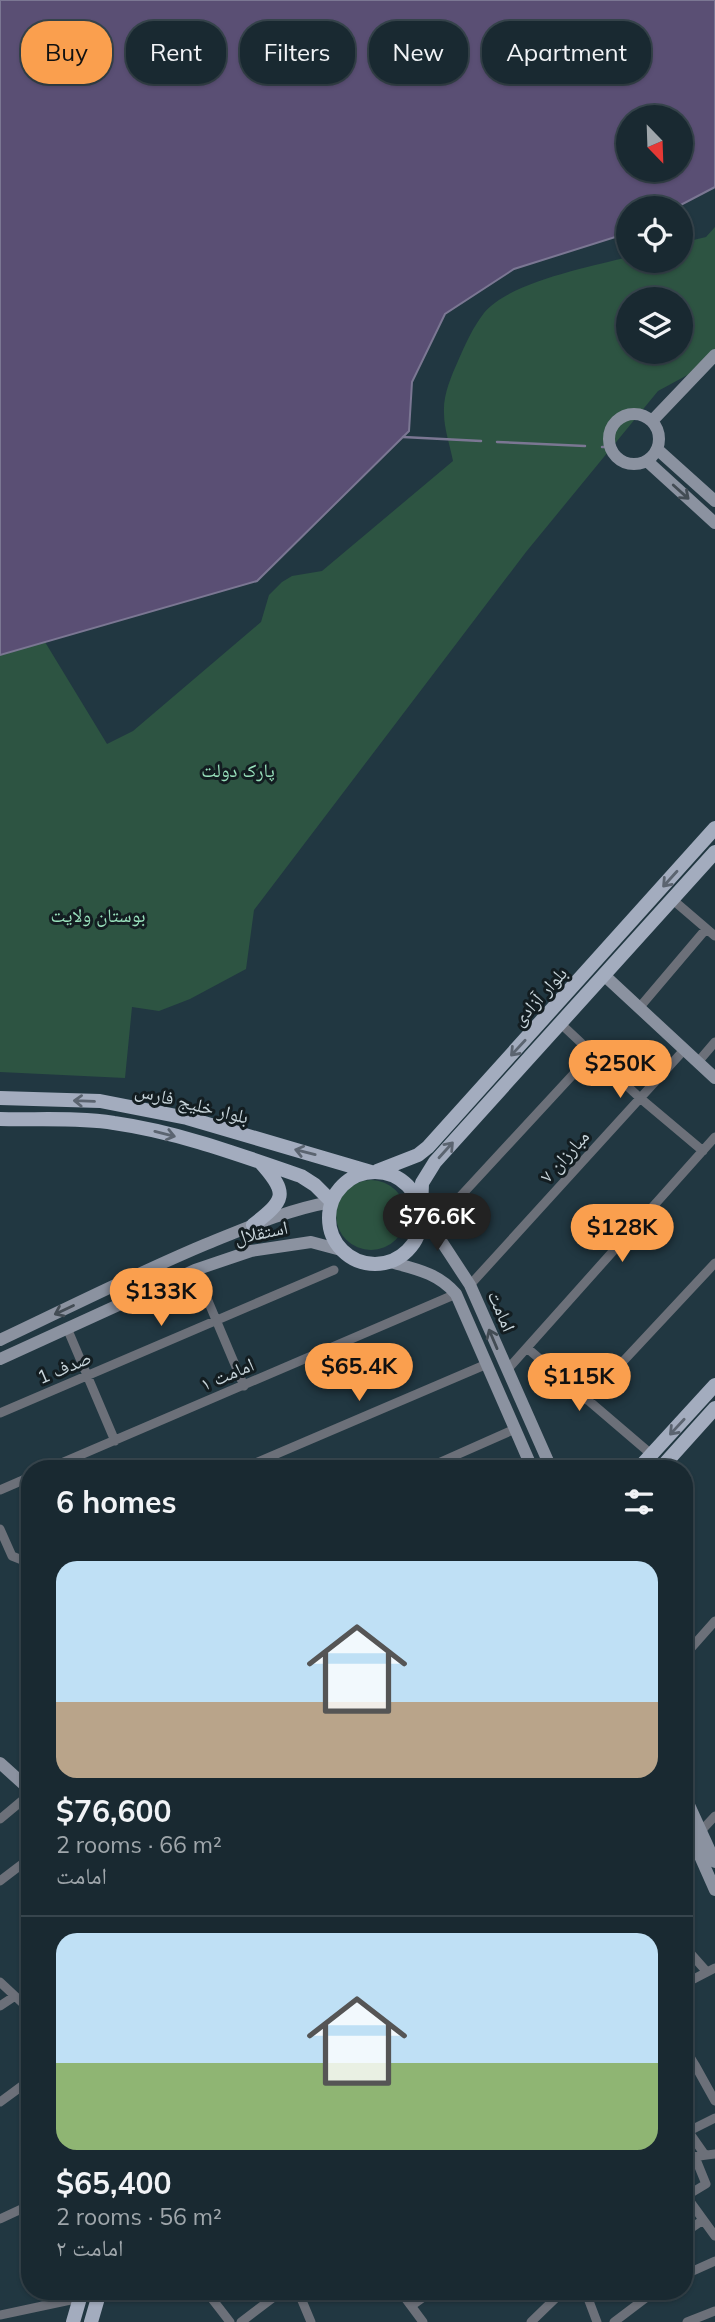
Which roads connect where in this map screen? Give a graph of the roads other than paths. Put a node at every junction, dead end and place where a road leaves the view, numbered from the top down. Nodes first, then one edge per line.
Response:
1 (715, 355) edge
2 (652, 421) junction
3 (657, 449) junction
4 (647, 461) junction
5 (715, 501) edge
6 (715, 523) edge
7 (715, 828) edge
8 (715, 852) edge
9 (673, 900) junction
10 (706, 929) junction
11 (715, 936) edge
12 (605, 976) junction
13 (639, 1008) junction
14 (561, 1024) junction
15 (715, 1042) edge
16 (684, 1050) junction
17 (592, 1054) junction
18 (698, 1062) junction
19 (715, 1078) edge
20 (0, 1098) edge
21 (640, 1098) junction
22 (0, 1119) edge
23 (715, 1138) edge
24 (703, 1151) junction
25 (260, 1162) junction
26 (374, 1171) junction
27 (331, 1202) junction
28 (425, 1218) junction
29 (253, 1225) junction
30 (341, 1250) junction
31 (390, 1262) junction
32 (715, 1263) edge
33 (195, 1269) junction
34 (334, 1270) dead end
35 (467, 1280) junction
36 (446, 1283) junction
37 (456, 1294) junction
38 (217, 1320) junction
39 (67, 1328) junction
40 (0, 1340) edge
41 (527, 1348) junction
42 (0, 1359) edge
43 (487, 1364) junction
44 (507, 1370) junction
45 (87, 1376) junction
46 (715, 1385) edge
47 (244, 1386) junction
48 (587, 1400) junction
49 (715, 1408) edge
50 (0, 1413) edge
51 (515, 1429) junction
52 (116, 1441) junction
53 (651, 1454) junction
54 (70, 1460) edge
55 (263, 1460) edge
56 (445, 1460) edge
57 (529, 1460) edge
58 (547, 1460) edge
59 (646, 1460) edge
60 (668, 1460) edge
61 (21, 1481) edge
62 (0, 1490) edge
63 (1, 1533) edge
64 (21, 1560) edge
65 (715, 1621) edge
66 (693, 1646) edge
67 (2, 1768) edge
68 (21, 1784) edge
69 (21, 1800) edge
70 (693, 1814) edge
71 (715, 1816) edge
72 (0, 1819) edge
73 (701, 1831) junction
74 (693, 1840) edge
75 (715, 1862) edge
76 (21, 1865) edge
77 (0, 1881) edge
78 (715, 1890) edge
79 (693, 1954) edge
80 (711, 1970) edge
81 (693, 1979) edge
82 (0, 1982) edge
83 (15, 1996) junction
84 (21, 2002) edge
85 (0, 2006) edge
86 (693, 2062) edge
87 (695, 2065) joint
88 (21, 2087) edge
89 (715, 2101) edge
90 (0, 2102) edge
91 (715, 2118) edge
92 (693, 2126) edge
93 (693, 2136) edge
94 (710, 2155) edge
95 (695, 2157) joint
96 (693, 2191) edge
97 (693, 2207) edge
98 (21, 2209) edge
99 (0, 2219) edge
100 (703, 2220) junction
101 (693, 2227) edge
102 (715, 2236) edge
103 (715, 2260) edge
104 (693, 2270) edge
105 (58, 2300) edge
106 (79, 2300) edge
107 (97, 2300) edge
108 (213, 2300) edge
109 (269, 2300) edge
110 (302, 2300) edge
111 (407, 2300) edge
112 (419, 2300) edge
113 (554, 2300) edge
114 (590, 2300) edge
115 (644, 2300) edge
116 (411, 2306) junction
117 (715, 2311) edge
118 (0, 2315) edge
119 (699, 2319) edge
120 (621, 2320) edge
121 (73, 2322) edge
122 (91, 2322) edge
123 (230, 2322) edge
124 (242, 2322) edge
125 (311, 2322) edge
126 (424, 2322) edge
127 (531, 2322) edge
128 (597, 2322) edge
129 (687, 2322) edge

1 - 2 street
2 - 3 street
2 - 4 street
3 - 4 street
3 - 5 street
4 -> 6 street
7 -> 26 main road, بلوار آزادی
8 - 9 main road, بلوار آزادی
9 - 10 street
9 - 12 main road, بلوار آزادی
10 - 11 street
10 - 13 street
12 - 13 street
12 - 14 main road, بلوار آزادی
13 - 16 street
14 - 17 street
28 -> 14 main road, بلوار آزادی
15 - 18 street
16 - 18 street
16 - 21 street, مبارزان ۷
17 - 21 street
17 - 28 street
18 - 19 street
26 -> 20 main road, بلوار خلیج فارس
21 - 24 street
21 - 35 street, مبارزان ۷
22 -> 25 main road, بلوار خلیج فارس
23 - 24 street
24 - 41 street
25 - 27 main road, بلوار خلیج فارس
25 - 29 main road
26 - 27 main road
26 - 28 main road
27 - 29 street, استقلال
27 - 30 main road
28 - 31 main road
28 - 35 street, امامت
29 -> 40 street, استقلال
30 - 31 main road
30 - 33 street, استقلال
31 - 36 street, امامت
32 - 48 street
33 - 38 street
33 - 39 street, استقلال
34 - 38 street, صدف 1
35 - 36 street
44 -> 35 street, امامت
36 - 37 street, امامت
37 - 43 street, امامت
37 - 47 street, امامت ۱
38 - 45 street, صدف 1
38 - 47 street
39 - 42 street, استقلال
39 - 45 street
41 - 44 street
41 - 48 street
43 - 51 street, امامت
43 - 55 street
44 - 58 street, امامت
45 - 50 street, صدف 1
45 - 52 street
46 -> 53 main road
47 - 52 street, امامت ۱
48 - 53 street
49 - 60 main road
51 - 56 street
51 - 57 street, امامت
52 - 54 street, امامت ۱
53 - 59 main road
61 - 62 street
63 - 64 street
65 - 66 street
67 - 68 street
69 - 72 street
70 - 73 street
71 - 73 street
73 - 75 street
74 - 78 street
76 - 77 street
79 - 80 street
80 - 81 street
82 - 83 street
83 - 84 street
83 - 85 street
86 - 87 street
87 - 89 street
88 - 90 street
91 - 92 street
93 - 94 street
94 - 95 street
95 - 96 street
97 - 100 street
98 - 99 street
100 - 101 street
100 - 102 street
103 - 104 street
105 - 118 street
106 - 121 main road
107 - 122 main road
108 - 123 street
109 - 124 street
110 - 125 street
111 - 116 street
112 - 116 street
113 - 127 street
114 - 128 street
115 - 120 street
116 - 126 street
117 - 119 street
119 - 129 street

